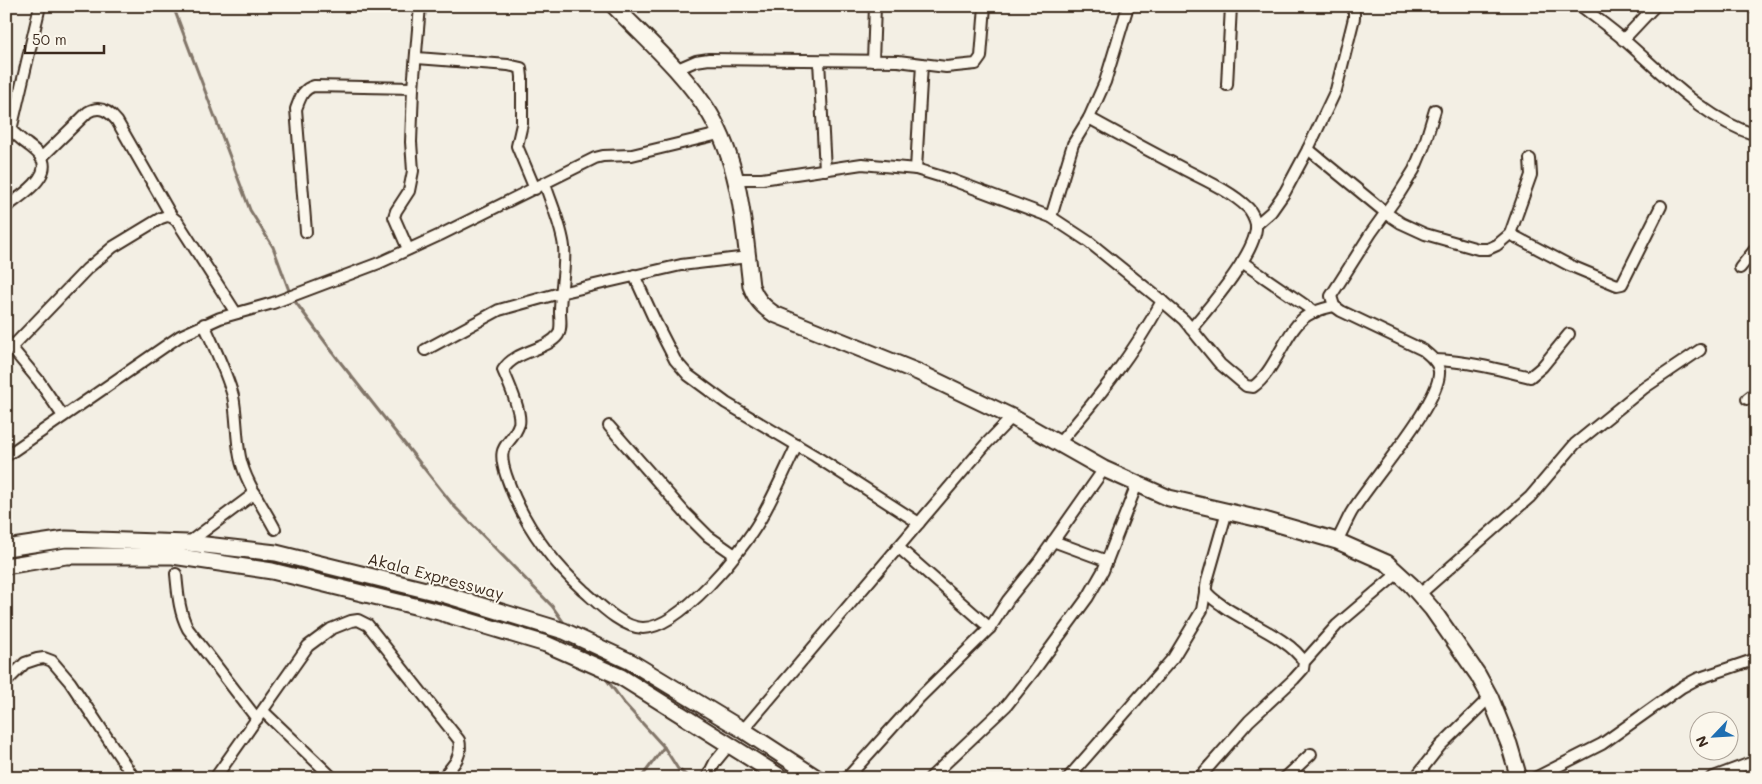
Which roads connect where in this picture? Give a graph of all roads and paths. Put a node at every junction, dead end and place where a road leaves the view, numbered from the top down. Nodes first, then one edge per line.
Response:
1 (40, 6) edge
2 (420, 6) edge
3 (614, 6) edge
4 (875, 6) edge
5 (985, 6) edge
6 (1128, 6) edge
7 (1231, 6) edge
8 (1354, 6) edge
9 (1581, 6) edge
10 (1655, 6) edge
11 (1752, 6) edge
12 (1756, 10) edge
13 (1623, 40) junction
14 (416, 58) junction
15 (819, 61) junction
16 (873, 61) junction
17 (922, 64) junction
18 (675, 70) junction
19 (1227, 85) dead end
20 (413, 88) junction
21 (1435, 110) dead end
22 (1088, 118) junction
23 (9, 129) edge
24 (719, 134) junction
25 (1756, 135) edge
26 (1308, 149) junction
27 (41, 158) junction
28 (1530, 159) dead end
29 (916, 169) junction
30 (825, 170) junction
31 (736, 179) junction
32 (546, 184) junction
33 (535, 188) junction
34 (1661, 206) dead end
35 (6, 207) edge
36 (1386, 213) junction
37 (172, 217) junction
38 (1051, 217) junction
39 (1256, 224) junction
40 (306, 232) dead end
41 (1510, 234) junction
42 (1756, 248) edge
43 (408, 249) junction
44 (748, 257) junction
45 (1242, 262) junction
46 (1740, 268) dead end
47 (634, 275) junction
48 (560, 293) junction
49 (1162, 301) junction
50 (1334, 306) junction
51 (1315, 312) junction
52 (236, 313) junction
53 (204, 324) junction
54 (1191, 329) junction
55 (1569, 334) dead end
56 (9, 344) edge
57 (425, 350) dead end
58 (1700, 350) dead end
59 (1434, 360) junction
60 (1756, 392) edge
61 (1747, 399) dead end
62 (64, 416) junction
63 (1012, 416) junction
64 (609, 426) dead end
65 (1059, 443) junction
66 (797, 445) junction
67 (6, 456) edge
68 (1104, 469) junction
69 (1138, 484) junction
70 (255, 493) junction
71 (1227, 511) junction
72 (919, 522) junction
73 (275, 529) dead end
74 (1053, 541) junction
75 (1337, 541) junction
76 (188, 543) junction
77 (898, 547) junction
78 (6, 548) edge
79 (735, 555) junction
80 (1107, 561) junction
81 (6, 566) edge
82 (1398, 573) junction
83 (176, 574) dead end
84 (1205, 590) junction
85 (1420, 594) junction
86 (990, 628) junction
87 (1756, 659) edge
88 (631, 662) junction
89 (1304, 662) junction
90 (621, 677) junction
91 (6, 682) edge
92 (1490, 697) junction
93 (260, 715) junction
94 (743, 730) junction
95 (729, 745) junction
96 (1311, 754) dead end
97 (1756, 761) edge
98 (1202, 776) edge
99 (1416, 777) edge
100 (134, 778) edge
101 (215, 778) edge
102 (333, 778) edge
103 (442, 778) edge
104 (707, 778) edge
105 (782, 778) edge
106 (817, 778) edge
107 (847, 778) edge
108 (930, 778) edge
109 (1068, 778) edge
110 (1285, 778) edge
111 (1520, 778) edge
112 (1535, 778) edge
113 (1711, 778) edge

1 - 23 street
2 - 14 street
3 - 18 main road
4 - 16 street
5 - 17 street
6 - 22 street
7 - 19 street
8 - 26 street
9 - 13 street
10 - 13 street
11 - 12 street
13 - 25 street
14 - 20 street
14 - 33 street
15 - 16 street
15 - 18 street
15 - 30 street
16 - 17 street
17 - 29 street
18 - 24 main road
20 - 40 street
20 - 43 street
21 - 36 street
22 - 38 street
22 - 39 street
23 - 27 street
24 - 31 main road
24 - 32 street
26 - 36 street
26 - 39 street
27 - 35 street
27 - 37 street
28 - 41 street
29 - 30 street
29 - 38 street
30 - 31 street
31 - 44 main road
32 - 33 street
32 - 48 street
33 - 43 street
34 - 41 street
36 - 41 street
36 - 50 street
37 - 52 street
37 - 56 street
38 - 49 street
39 - 45 street
42 - 46 street
43 - 52 street
44 - 47 street
44 - 63 main road
45 - 51 street
45 - 54 street
47 - 48 street
47 - 66 street
48 - 57 street
48 - 79 street
49 - 54 street
49 - 65 street
50 - 51 street
50 - 59 street
51 - 54 street
52 - 53 street
53 - 62 street
53 - 70 street
55 - 59 street
56 - 62 street
58 - 85 street
59 - 75 street
60 - 61 street
62 - 67 street
63 - 65 main road
63 - 72 street
64 - 79 street
65 - 68 main road
66 - 72 street
66 - 79 street
68 - 69 main road
68 - 74 street
69 - 71 main road
69 - 80 street
70 - 73 street
70 - 76 street
71 - 75 main road
71 - 84 street
72 - 77 street
74 - 80 street
74 - 86 street
75 - 82 main road
76 - 78 main road, Akala Expressway
76 - 88 main road, Akala Expressway
77 - 86 street
77 - 94 street
80 - 108 street
81 - 90 main road, Akala Expressway
82 - 85 main road
82 - 89 street
83 - 93 street
84 - 89 street
84 - 109 street
85 - 92 main road
86 - 107 street
87 - 112 street
88 - 90 main road
88 - 94 main road, Akala Expressway
89 - 98 street
90 - 95 main road, Akala Expressway
91 - 100 street
92 - 99 street
92 - 111 main road
93 - 101 street
93 - 102 street
93 - 103 street
94 - 106 main road, Akala Expressway
95 - 104 street
95 - 105 main road, Akala Expressway
96 - 110 street
97 - 113 street

